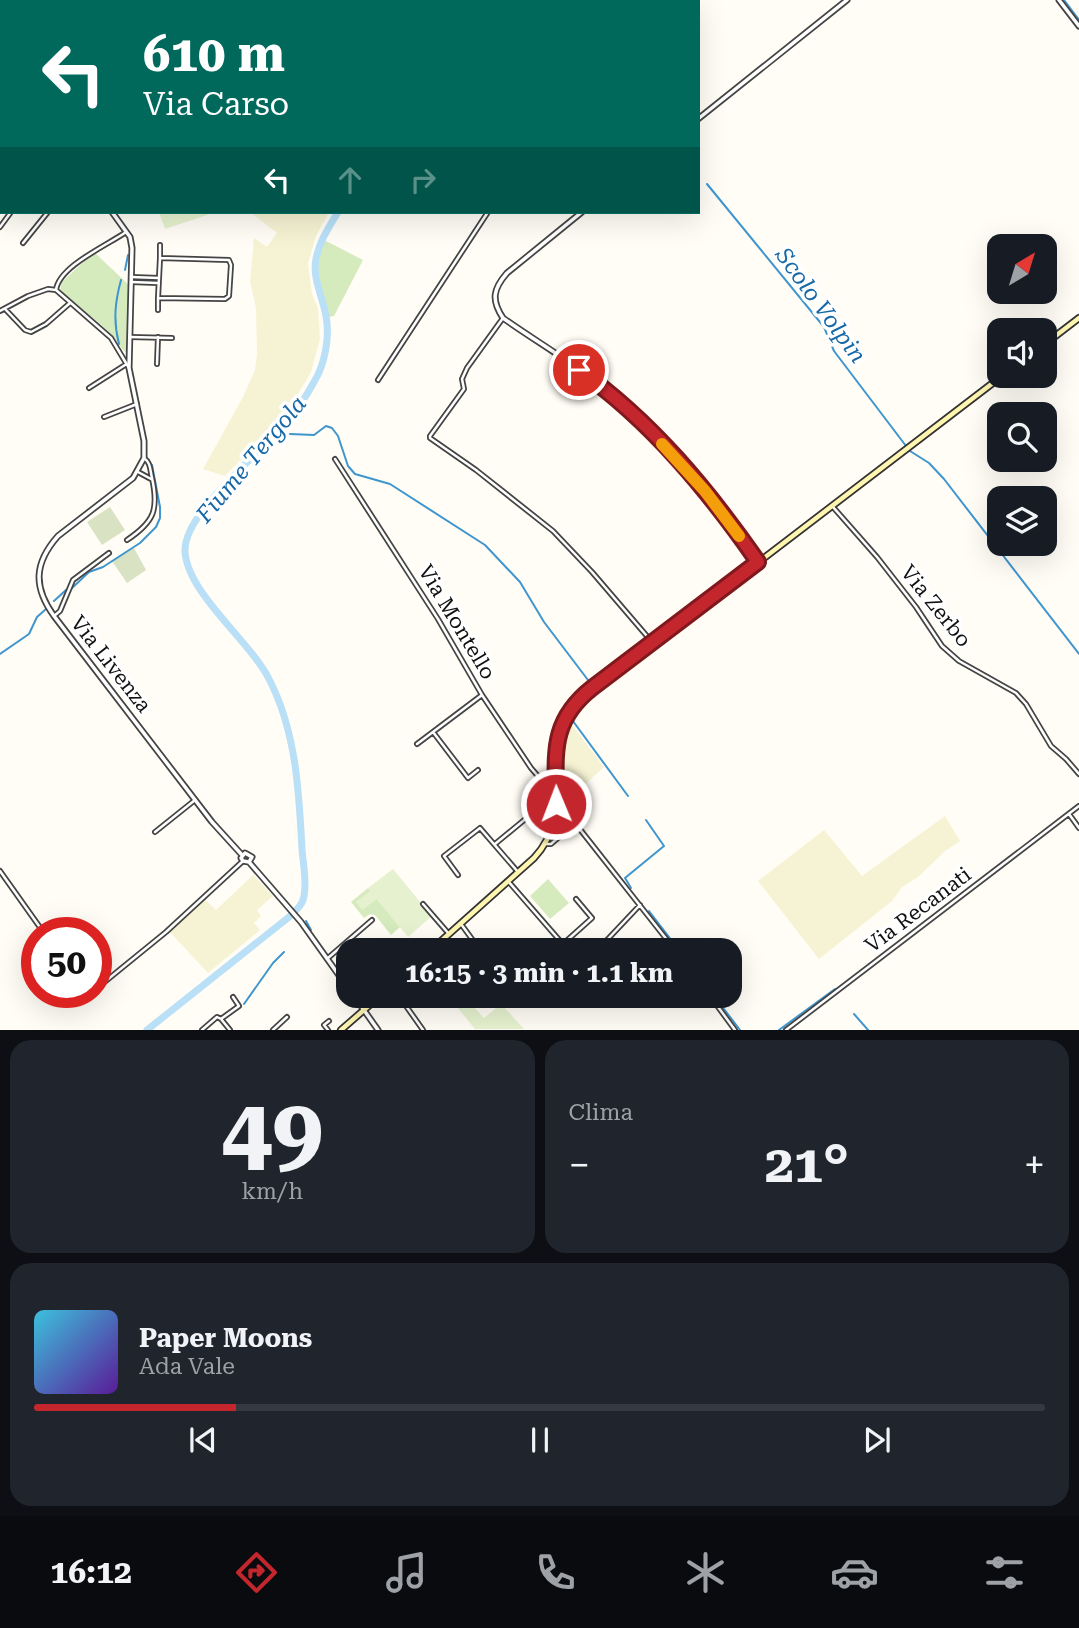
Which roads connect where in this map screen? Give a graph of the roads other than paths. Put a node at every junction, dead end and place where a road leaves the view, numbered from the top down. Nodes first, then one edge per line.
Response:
1 (846, 0) edge
2 (1059, 0) edge
3 (1079, 26) edge
4 (700, 117) edge
5 (46, 214) edge
6 (113, 214) edge
7 (487, 214) edge
8 (580, 214) edge
9 (126, 232) junction
10 (23, 243) dead end
11 (160, 245) dead end
12 (160, 258) junction
13 (131, 280) junction
14 (159, 280) junction
15 (56, 290) junction
16 (158, 298) junction
17 (70, 303) junction
18 (6, 310) junction
19 (158, 310) dead end
20 (0, 311) edge
21 (503, 318) junction
22 (1079, 318) edge
23 (1057, 335) edge
24 (130, 337) junction
25 (158, 338) junction
26 (172, 338) dead end
27 (157, 364) dead end
28 (127, 367) junction
29 (378, 380) dead end
30 (89, 388) dead end
31 (987, 388) edge
32 (136, 404) junction
33 (104, 417) dead end
34 (144, 458) junction
35 (335, 459) dead end
36 (138, 472) junction
37 (153, 482) junction
38 (833, 507) junction
39 (127, 540) dead end
40 (109, 553) dead end
41 (758, 562) junction
42 (54, 616) junction
43 (652, 642) junction
44 (482, 695) junction
45 (433, 732) junction
46 (417, 744) dead end
47 (478, 770) dead end
48 (1079, 774) edge
49 (556, 796) junction
50 (195, 800) junction
51 (556, 804) junction
52 (1079, 806) edge
53 (1069, 814) junction
54 (529, 816) dead end
55 (575, 823) junction
56 (1079, 828) edge
57 (155, 832) dead end
58 (495, 844) junction
59 (545, 844) junction
60 (242, 855) junction
61 (243, 861) junction
62 (249, 862) junction
63 (0, 872) edge
64 (518, 872) junction
65 (458, 875) dead end
66 (508, 881) junction
67 (576, 899) dead end
68 (423, 904) dead end
69 (640, 905) junction
70 (32, 917) edge
71 (372, 920) dead end
72 (461, 924) junction
73 (449, 934) junction
74 (444, 938) edge
75 (472, 938) edge
76 (558, 938) edge
77 (570, 938) edge
78 (609, 938) edge
79 (666, 938) edge
80 (328, 958) junction
81 (336, 970) edge
82 (112, 976) edge
83 (233, 997) dead end
84 (366, 1008) edge
85 (407, 1008) edge
86 (719, 1008) edge
87 (364, 1010) junction
88 (287, 1017) dead end
89 (221, 1019) junction
90 (329, 1021) dead end
91 (202, 1030) edge
92 (230, 1030) edge
93 (273, 1030) edge
94 (328, 1030) edge
95 (341, 1030) edge
96 (378, 1030) edge
97 (423, 1030) edge
98 (736, 1030) edge
99 (786, 1030) edge

1 - 4 street
2 - 3 street
5 - 10 street
6 - 9 street
7 - 29 street
8 - 21 street
9 - 13 street
9 - 15 street
11 - 12 street
12 - 14 street
12 - 16 street
13 - 14 street
13 - 24 street
14 - 16 street
15 - 17 street
15 - 18 street
16 - 19 street
17 - 18 street
17 - 28 street
18 - 20 street
21 - 41 street
21 - 43 street
22 - 23 main road
24 - 25 street
24 - 28 street
25 - 26 street
25 - 27 street
28 - 30 street
28 - 32 street
31 - 38 main road
32 - 33 street
32 - 34 street
34 - 36 street
34 - 37 street
35 - 44 street, Via Montello
36 - 37 street
36 - 42 street
37 - 39 street
38 - 41 main road
38 - 48 street, Via Zerbo
40 - 42 street, Via Livenza
41 - 43 main road
42 - 50 street, Via Livenza
43 - 49 main road
44 - 45 street
44 - 49 street, Via Montello
45 - 46 street
45 - 47 street
49 - 51 main road
50 - 57 street
50 - 60 street, Via Livenza
51 - 55 street
51 - 59 main road
52 - 53 street, Via Recanati
53 - 56 street
53 - 99 street, Via Recanati
54 - 58 street
55 - 59 street
55 - 69 street
58 - 64 street
58 - 65 street
59 - 64 main road
60 - 61 street
60 - 62 street, Via Livenza
61 - 62 street
61 - 82 street
62 - 80 street, Via Livenza
63 - 70 street
64 - 66 main road
66 - 72 main road
66 - 76 street
67 - 77 street
68 - 73 street
69 - 78 street
69 - 79 street
71 - 80 street
72 - 73 main road
72 - 75 street
73 - 74 main road
80 - 81 street, Via Livenza
83 - 89 street
84 - 87 main road
85 - 97 street
86 - 98 street
87 - 95 main road
87 - 96 street
88 - 93 street
89 - 91 street
89 - 92 street
90 - 94 street

